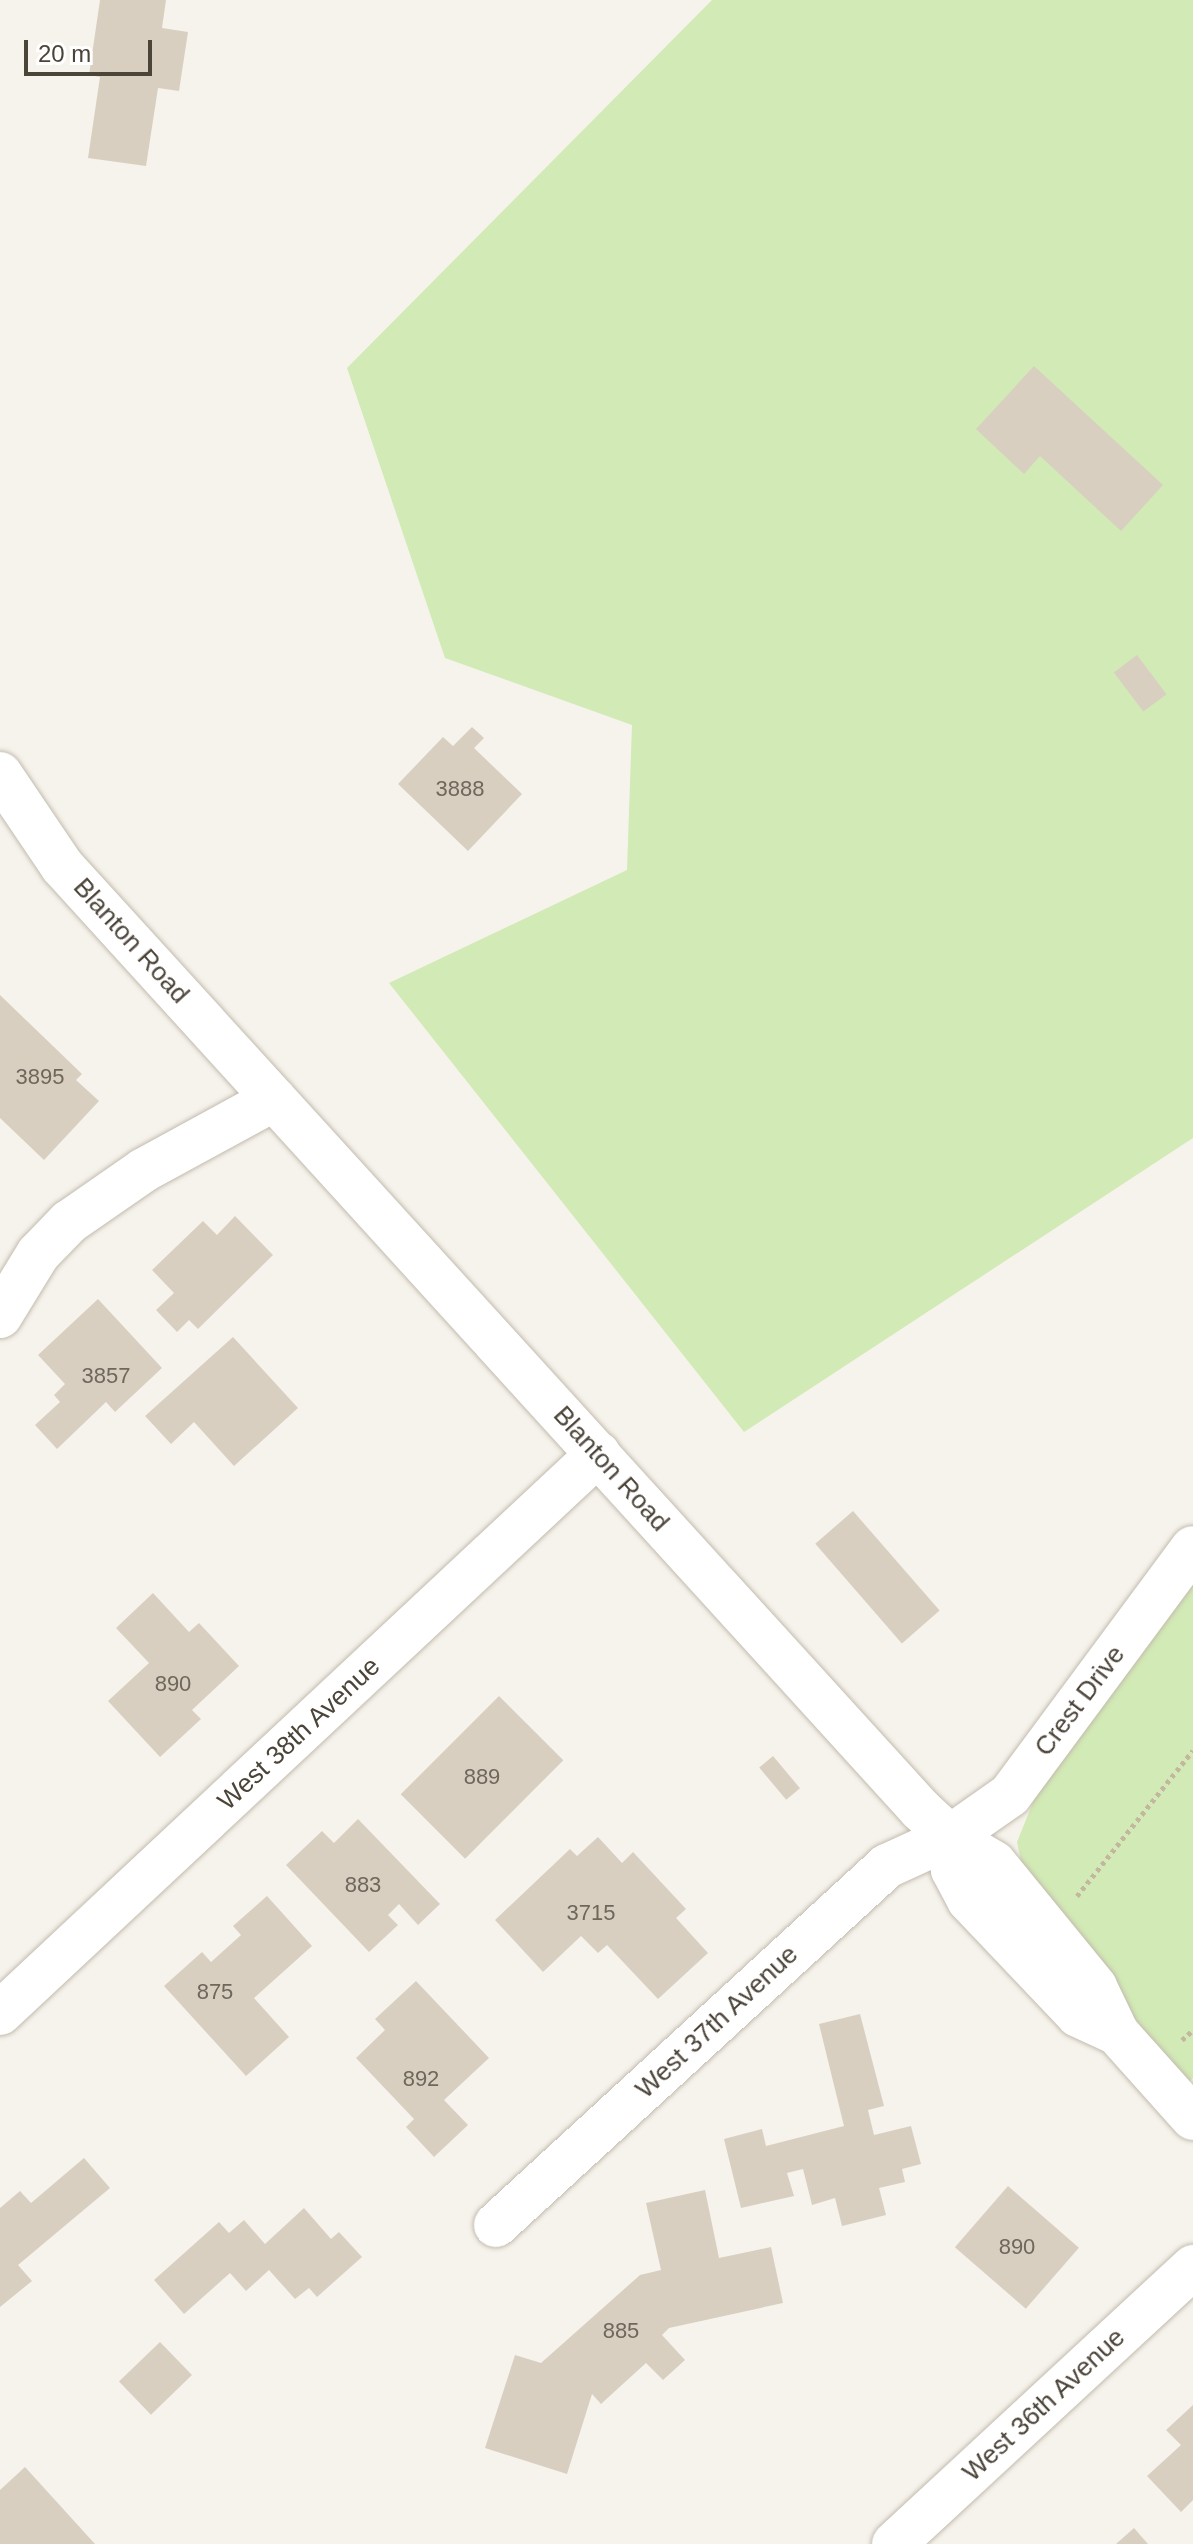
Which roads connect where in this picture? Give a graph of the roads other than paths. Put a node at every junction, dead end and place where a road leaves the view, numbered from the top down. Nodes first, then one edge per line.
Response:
1 (0, 774) edge
2 (0, 806) edge
3 (62, 866) junction
4 (274, 1099) junction
5 (0, 1316) edge
6 (598, 1454) junction
7 (1193, 1548) edge
8 (950, 1837) junction
9 (0, 2013) edge
10 (1193, 2118) edge
11 (496, 2225) dead end
12 (1193, 2267) edge
13 (894, 2544) edge

1 - 3 street, Blanton Road
2 - 3 street
3 - 4 street, Blanton Road
4 - 5 street
4 - 6 street, Blanton Road
6 - 8 street, Blanton Road
6 - 9 street, West 38th Avenue
7 - 8 street, Crest Drive
8 - 10 street, Blanton Road
8 - 11 street, West 37th Avenue
12 - 13 street, West 36th Avenue

